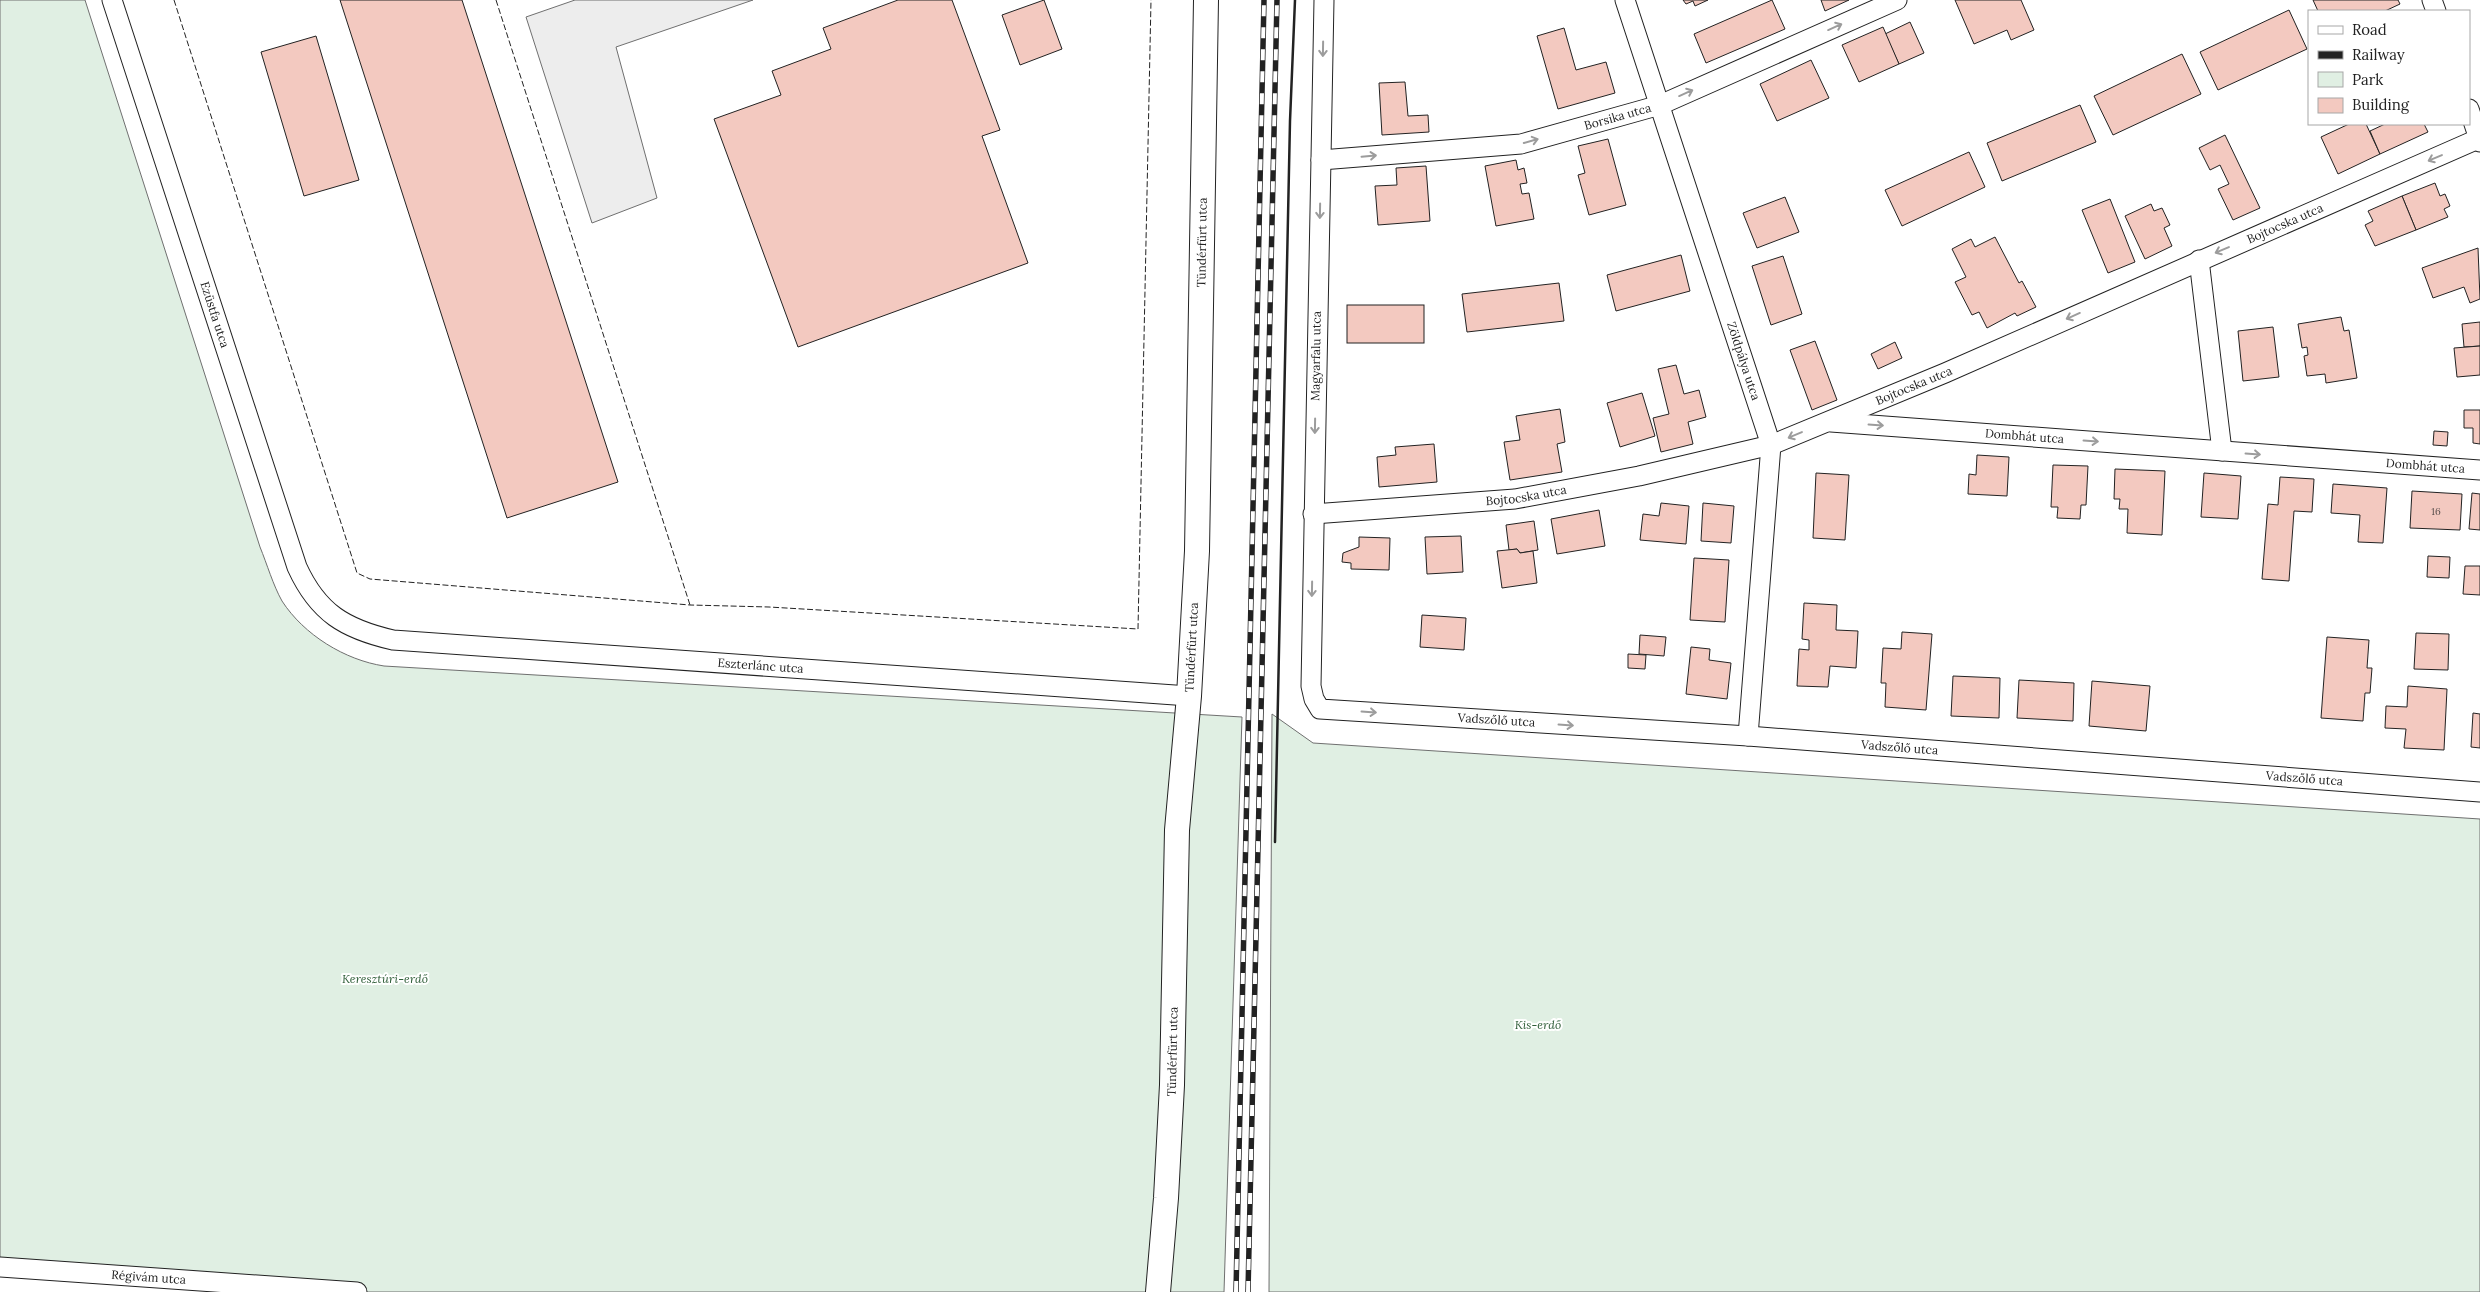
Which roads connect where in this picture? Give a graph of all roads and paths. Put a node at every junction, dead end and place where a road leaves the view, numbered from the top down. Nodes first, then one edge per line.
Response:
1 (112, 0) edge
2 (1206, 0) edge
3 (1324, 0) edge
4 (1625, 0) edge
5 (1897, 0) edge
6 (1660, 105) junction
7 (2470, 112) edge
8 (2480, 140) edge
9 (1321, 160) junction
10 (2199, 260) junction
11 (1828, 421) junction
12 (1771, 445) junction
13 (2222, 452) junction
14 (2480, 470) edge
15 (1313, 514) junction
16 (337, 619) joint
17 (1189, 696) junction
18 (1320, 709) joint
19 (1748, 736) junction
20 (2480, 792) edge
21 (0, 1267) edge
22 (357, 1292) edge
23 (1158, 1292) edge

1 - 16 street, Ezüstfa utca
2 - 17 street, Tündérfürt utca
3 -> 9 street, Magyarfalu utca
4 - 6 street, Zöldpálya utca
6 -> 5 street, Borsika utca
9 -> 6 street, Borsika utca
6 - 12 street, Zöldpálya utca
7 - 8 street
8 -> 10 street, Bojtocska utca
9 -> 15 street, Magyarfalu utca
10 -> 11 street, Bojtocska utca
10 - 13 street
11 -> 12 street, Bojtocska utca
11 -> 13 street, Dombhát utca
12 - 15 street, Bojtocska utca
12 - 19 street, Zöldpálya utca
13 -> 14 street, Dombhát utca
15 -> 18 street, Magyarfalu utca
16 - 17 street, Eszterlánc utca
17 - 23 street, Tündérfürt utca
18 -> 19 street, Vadszőlő utca
19 - 20 street, Vadszőlő utca
21 - 22 street, Régivám utca

